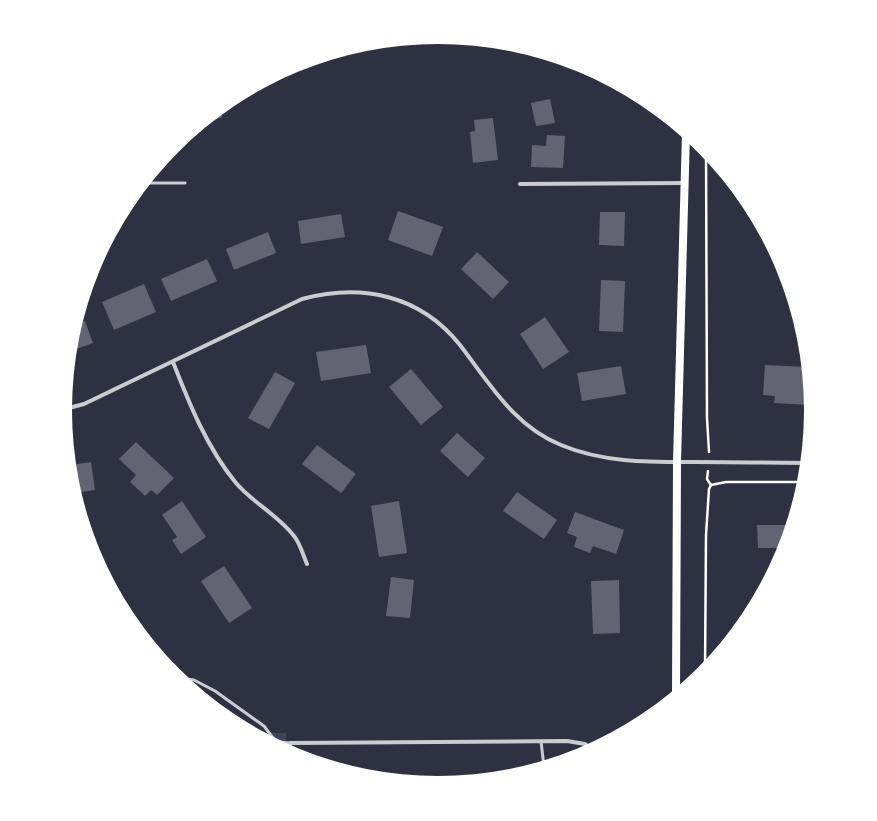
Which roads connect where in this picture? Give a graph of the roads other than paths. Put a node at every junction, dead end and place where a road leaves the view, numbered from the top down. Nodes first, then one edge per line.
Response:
1 (686, 140) edge
2 (151, 183) edge
3 (185, 183) dead end
4 (685, 183) junction
5 (520, 184) dead end
6 (173, 362) junction
7 (72, 407) edge
8 (677, 462) junction
9 (801, 463) edge
10 (307, 564) dead end
11 (190, 679) edge
12 (676, 689) edge
13 (272, 737) edge
14 (541, 741) junction
15 (284, 743) edge
16 (290, 743) joint
17 (587, 745) edge
18 (543, 762) edge

1 - 4 main road
2 - 3 lane
4 - 5 street
4 - 8 main road
6 - 7 street
6 - 8 street
6 - 10 street
8 - 9 street
8 - 12 main road
11 - 13 lane
14 - 16 street
14 - 17 street
14 - 18 lane
15 - 16 lane

